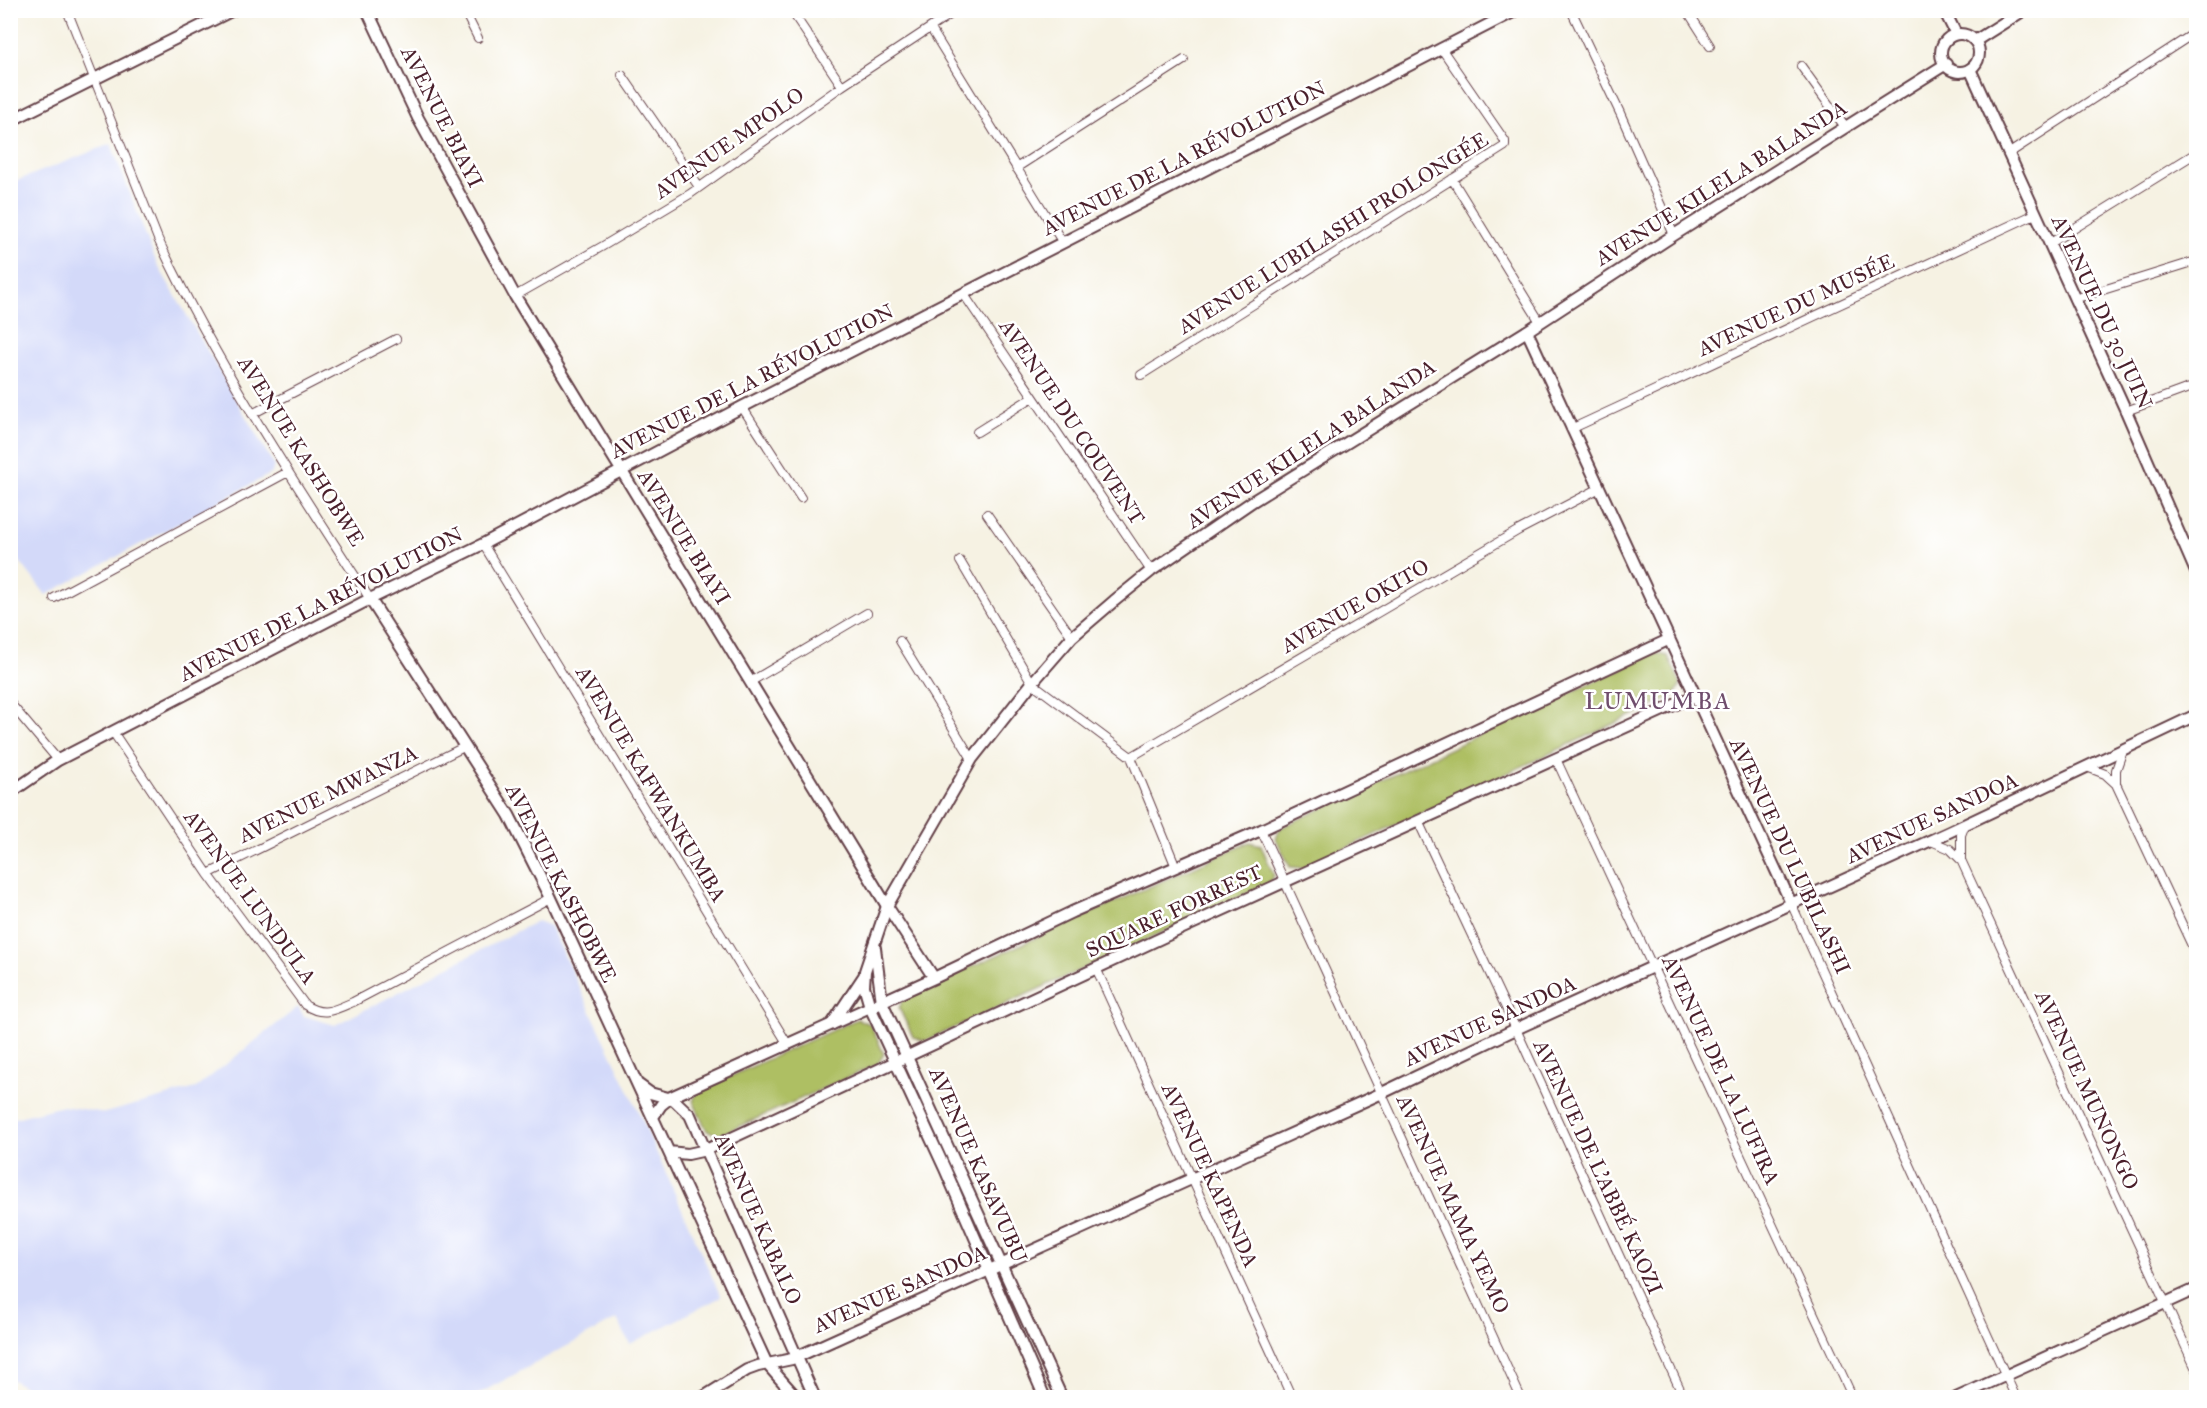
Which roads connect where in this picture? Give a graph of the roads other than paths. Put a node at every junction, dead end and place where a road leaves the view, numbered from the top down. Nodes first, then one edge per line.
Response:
1 (67, 10) edge
2 (233, 10) edge
3 (367, 10) edge
4 (464, 10) edge
5 (791, 10) edge
6 (957, 10) edge
7 (1517, 10) edge
8 (1571, 10) edge
9 (1687, 10) edge
10 (1944, 10) edge
11 (2024, 10) edge
12 (931, 29) junction
13 (2196, 32) edge
14 (1956, 34) junction
15 (478, 38) dead end
16 (1975, 41) junction
17 (1710, 46) dead end
18 (1441, 48) junction
19 (1184, 60) dead end
20 (1946, 64) junction
21 (1801, 66) dead end
22 (1970, 69) junction
23 (622, 75) dead end
24 (94, 78) junction
25 (842, 86) junction
26 (10, 120) edge
27 (1845, 128) junction
28 (2196, 153) edge
29 (2008, 154) junction
30 (1016, 168) junction
31 (1452, 179) junction
32 (699, 187) junction
33 (2035, 214) junction
34 (1674, 235) junction
35 (1063, 243) junction
36 (2049, 244) junction
37 (2196, 261) edge
38 (963, 293) junction
39 (515, 296) junction
40 (2074, 299) junction
41 (1540, 322) junction
42 (1527, 331) junction
43 (396, 339) dead end
44 (1141, 375) dead end
45 (2196, 387) edge
46 (1034, 397) junction
47 (742, 407) junction
48 (2126, 411) junction
49 (252, 414) junction
50 (1571, 429) junction
51 (977, 432) dead end
52 (620, 471) junction
53 (288, 472) junction
54 (1598, 489) junction
55 (801, 498) dead end
56 (987, 514) dead end
57 (483, 544) junction
58 (960, 561) dead end
59 (1151, 571) junction
60 (2196, 572) edge
61 (54, 598) dead end
62 (370, 599) junction
63 (867, 613) dead end
64 (1072, 637) junction
65 (1668, 640) junction
66 (900, 641) dead end
67 (750, 682) junction
68 (1032, 683) junction
69 (1694, 696) junction
70 (10, 703) edge
71 (2196, 715) edge
72 (112, 732) junction
73 (464, 747) junction
74 (2123, 750) junction
75 (1131, 757) junction
76 (972, 759) junction
77 (1556, 759) junction
78 (58, 760) junction
79 (2087, 767) junction
80 (2116, 784) junction
81 (10, 793) edge
82 (1418, 821) junction
83 (1965, 825) junction
84 (1261, 830) junction
85 (1931, 840) junction
86 (1961, 860) junction
87 (1176, 867) junction
88 (208, 874) junction
89 (1286, 882) junction
90 (551, 898) junction
91 (1791, 903) junction
92 (886, 906) junction
93 (875, 944) junction
94 (2196, 954) edge
95 (1653, 966) junction
96 (1096, 968) junction
97 (864, 976) junction
98 (934, 978) junction
99 (882, 1002) junction
100 (870, 1007) junction
101 (832, 1024) junction
102 (1516, 1029) junction
103 (787, 1043) junction
104 (908, 1056) junction
105 (895, 1062) junction
106 (637, 1084) junction
107 (1382, 1092) junction
108 (670, 1097) junction
109 (653, 1117) junction
110 (706, 1150) junction
111 (669, 1152) junction
112 (1192, 1179) junction
113 (1001, 1265) junction
114 (990, 1270) junction
115 (2196, 1289) edge
116 (2166, 1303) junction
117 (797, 1357) junction
118 (767, 1364) junction
119 (2196, 1369) edge
120 (2006, 1375) junction
121 (702, 1398) edge
122 (797, 1398) edge
123 (815, 1398) edge
124 (1045, 1398) edge
125 (1062, 1398) edge
126 (1292, 1398) edge
127 (1521, 1398) edge
128 (1684, 1398) edge
129 (1853, 1398) edge
130 (1956, 1398) edge
131 (2016, 1398) edge

1 - 24 street, AVENUE KASHOBWE
2 - 24 street
3 - 39 street, AVENUE BIAYI
4 - 15 street
5 - 25 street
6 - 12 street, AVENUE MPOLO
7 - 18 street, AVENUE DE LA RÉVOLUTION
8 - 34 street
9 - 17 street
10 - 14 street
11 - 16 street
12 - 25 street, AVENUE MPOLO
12 - 30 street
13 - 29 street
14 - 16 street
14 - 20 street
16 - 22 street
18 - 31 street, AVENUE LUBILASHI PROLONGÉE
18 - 35 street, AVENUE DE LA RÉVOLUTION
19 - 30 street
20 - 22 street
20 - 27 street, AVENUE KILELA BALANDA
21 - 27 street
22 - 29 street, AVENUE DU 30 JUIN
23 - 32 street
24 - 26 street
24 - 49 street, AVENUE KASHOBWE
25 - 32 street, AVENUE MPOLO
27 - 34 street, AVENUE KILELA BALANDA
28 - 36 street
29 - 33 street, AVENUE DU 30 JUIN
30 - 35 street
31 - 41 street
31 - 44 street, AVENUE LUBILASHI PROLONGÉE
32 - 39 street, AVENUE MPOLO
33 - 36 street, AVENUE DU 30 JUIN
33 - 50 street, AVENUE DU MUSÉE
34 - 41 street, AVENUE KILELA BALANDA
35 - 38 street, AVENUE DE LA RÉVOLUTION
36 - 40 street, AVENUE DU 30 JUIN
37 - 40 street
38 - 46 street, AVENUE DU COUVENT
38 - 47 street, AVENUE DE LA RÉVOLUTION
39 - 52 street, AVENUE BIAYI
40 - 48 street, AVENUE DU 30 JUIN
41 - 42 street, AVENUE KILELA BALANDA
42 - 50 street, AVENUE DU LUBILASHI
42 - 59 street, AVENUE KILELA BALANDA
43 - 49 street
45 - 48 street
46 - 51 street
46 - 59 street, AVENUE DU COUVENT
47 - 52 street, AVENUE DE LA RÉVOLUTION
47 - 55 street
48 - 60 street, AVENUE DU 30 JUIN
49 - 53 street, AVENUE KASHOBWE
50 - 54 street, AVENUE DU LUBILASHI
52 - 57 street, AVENUE DE LA RÉVOLUTION
52 - 67 street, AVENUE BIAYI
53 - 61 street
53 - 62 street, AVENUE KASHOBWE
54 - 65 street, AVENUE DU LUBILASHI
54 - 75 street, AVENUE OKITO
56 - 64 street
57 - 62 street, AVENUE DE LA RÉVOLUTION
57 - 103 street, AVENUE KAFWANKUMBA
58 - 68 street
59 - 64 street, AVENUE KILELA BALANDA
62 - 72 street, AVENUE DE LA RÉVOLUTION
62 - 73 street, AVENUE KASHOBWE
63 - 67 street
64 - 68 street, AVENUE KILELA BALANDA
65 - 69 street, AVENUE DU LUBILASHI
65 - 84 street, SQUARE FORREST
66 - 76 street
67 - 92 street, AVENUE BIAYI
68 - 75 street
68 - 76 street, AVENUE KILELA BALANDA
69 - 77 street, SQUARE FORREST
69 - 91 street, AVENUE DU LUBILASHI
70 - 78 street
71 - 74 street, AVENUE SANDOA
72 - 78 street, AVENUE DE LA RÉVOLUTION
72 - 88 street, AVENUE LUNDULA
73 - 88 street, AVENUE MWANZA
73 - 90 street, AVENUE KASHOBWE
74 - 79 street, AVENUE SANDOA
74 - 80 street
75 - 87 street
76 - 92 street, AVENUE KILELA BALANDA
77 - 82 street, SQUARE FORREST
77 - 95 street, AVENUE DE LA LUFIRA
78 - 81 street, AVENUE DE LA RÉVOLUTION
79 - 80 street
79 - 83 street, AVENUE SANDOA
80 - 94 street
82 - 89 street, SQUARE FORREST
82 - 102 street, AVENUE DE L'ABBÉ KAOZI
83 - 85 street, AVENUE SANDOA
83 - 86 street, AVENUE MUNONGO
84 - 87 street, SQUARE FORREST
84 - 89 street, AVENUE MAMA YEMO
85 - 86 street
85 - 91 street, AVENUE SANDOA
86 - 116 street, AVENUE MUNONGO
87 - 98 street, SQUARE FORREST
88 - 90 street, AVENUE LUNDULA
89 - 96 street, SQUARE FORREST
89 - 107 street, AVENUE MAMA YEMO
90 - 106 street, AVENUE KASHOBWE
91 - 95 street, AVENUE SANDOA
91 - 120 street, AVENUE DU LUBILASHI
92 - 93 street, AVENUE KILELA BALANDA
92 - 98 street, AVENUE BIAYI
93 - 97 street, AVENUE KILELA BALANDA
93 - 99 street, AVENUE KASAVUBU
95 - 102 street, AVENUE SANDOA
95 - 129 street, AVENUE DE LA LUFIRA
96 - 104 street, SQUARE FORREST
96 - 112 street, AVENUE KAPENDA
97 - 100 street, AVENUE KILELA BALANDA
97 - 101 street
98 - 99 street, SQUARE FORREST
99 - 100 street, SQUARE FORREST
99 - 104 street, AVENUE KASAVUBU
100 - 101 street, SQUARE FORREST
100 - 105 street, AVENUE KASAVUBU
101 - 103 street, SQUARE FORREST
102 - 107 street, AVENUE SANDOA
102 - 128 street, AVENUE DE L'ABBÉ KAOZI
103 - 108 street, SQUARE FORREST
104 - 105 street, SQUARE FORREST
104 - 113 street, AVENUE KASAVUBU
105 - 110 street, SQUARE FORREST
105 - 114 street, AVENUE KASAVUBU
106 - 108 street
106 - 109 street, AVENUE KASHOBWE
107 - 112 street, AVENUE SANDOA
107 - 127 street, AVENUE MAMA YEMO
108 - 109 street, SQUARE FORREST
108 - 110 street, AVENUE KABALO
109 - 111 street
110 - 111 street, SQUARE FORREST
110 - 117 street, AVENUE KABALO
111 - 118 street
112 - 113 street, AVENUE SANDOA
112 - 126 street, AVENUE KAPENDA
113 - 114 street, AVENUE SANDOA
113 - 125 street, AVENUE KASAVUBU
114 - 117 street, AVENUE SANDOA
114 - 124 street, AVENUE KASAVUBU
115 - 116 street
116 - 119 street, AVENUE MUNONGO
116 - 120 street
117 - 118 street, AVENUE SANDOA
117 - 123 street, AVENUE KABALO
118 - 121 street, AVENUE SANDOA
118 - 122 street
120 - 130 street
120 - 131 street, AVENUE DU LUBILASHI

